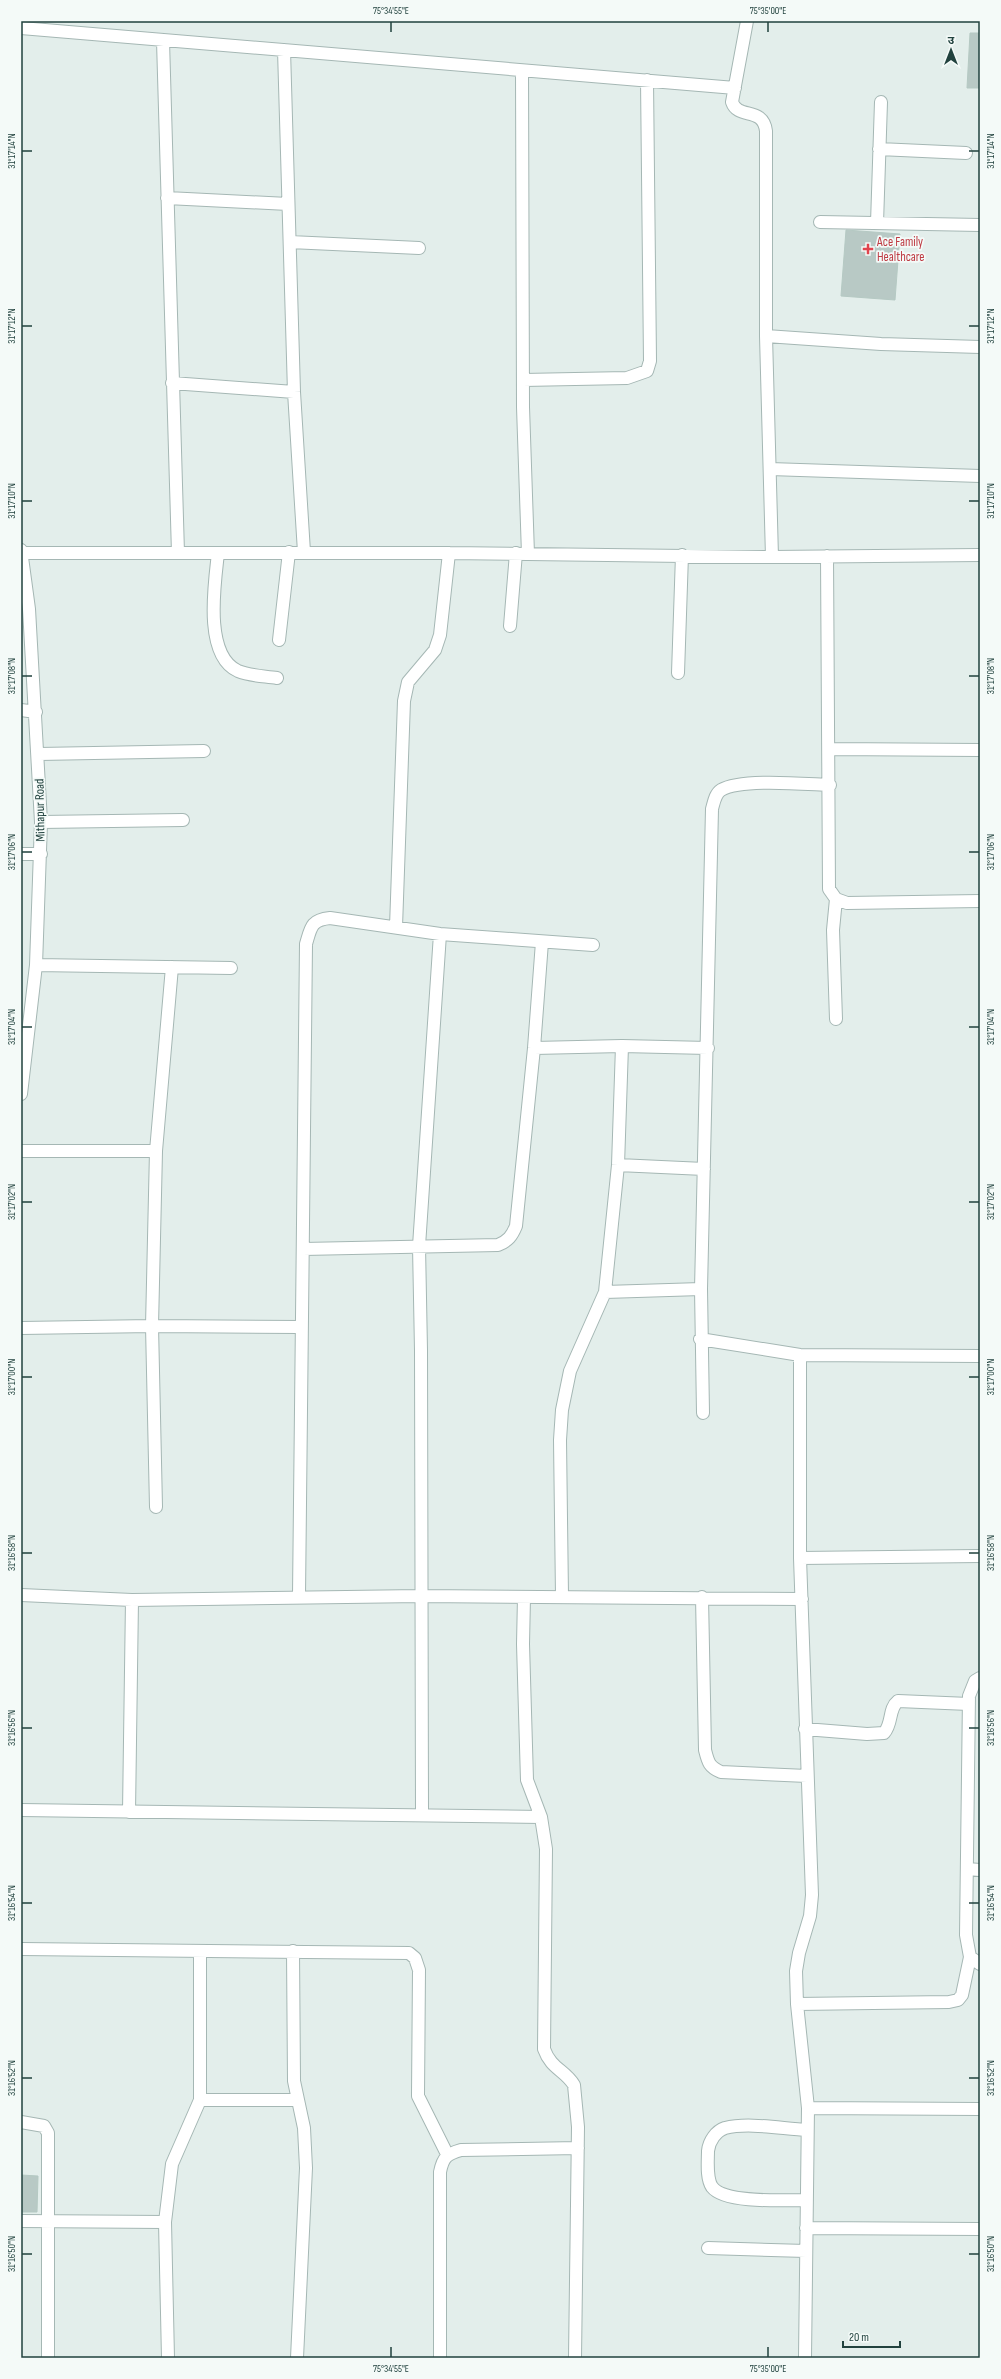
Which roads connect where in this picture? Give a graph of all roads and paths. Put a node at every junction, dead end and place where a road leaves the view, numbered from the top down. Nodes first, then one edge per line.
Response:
1 (747, 21) edge
2 (21, 28) edge
3 (163, 41) junction
4 (284, 50) junction
5 (522, 71) junction
6 (647, 80) junction
7 (735, 88) junction
8 (881, 102) dead end
9 (879, 149) junction
10 (966, 153) dead end
11 (167, 198) junction
12 (288, 204) junction
13 (820, 222) dead end
14 (877, 223) junction
15 (980, 225) edge
16 (290, 242) junction
17 (419, 248) dead end
18 (766, 336) junction
19 (980, 347) edge
20 (522, 380) junction
21 (172, 383) junction
22 (294, 392) junction
23 (770, 469) junction
24 (980, 476) edge
25 (21, 550) edge
26 (289, 552) junction
27 (304, 552) junction
28 (21, 553) edge
29 (178, 553) junction
30 (218, 553) junction
31 (449, 553) junction
32 (522, 553) junction
33 (682, 555) junction
34 (980, 555) edge
35 (827, 556) junction
36 (772, 557) junction
37 (25, 608) edge
38 (510, 626) dead end
39 (279, 640) dead end
40 (678, 673) dead end
41 (277, 678) dead end
42 (21, 710) edge
43 (36, 712) junction
44 (830, 749) junction
45 (980, 750) edge
46 (204, 751) dead end
47 (39, 754) junction
48 (830, 785) junction
49 (183, 820) dead end
50 (41, 822) junction
51 (21, 854) edge
52 (41, 854) junction
53 (836, 899) junction
54 (980, 901) edge
55 (396, 927) junction
56 (440, 934) junction
57 (542, 942) junction
58 (594, 945) dead end
59 (36, 966) junction
60 (172, 967) junction
61 (231, 968) dead end
62 (836, 1019) dead end
63 (24, 1043) edge
64 (622, 1046) junction
65 (534, 1048) junction
66 (708, 1048) junction
67 (21, 1094) edge
68 (21, 1151) edge
69 (156, 1151) junction
70 (618, 1165) junction
71 (704, 1169) junction
72 (419, 1246) junction
73 (303, 1249) junction
74 (701, 1290) junction
75 (605, 1292) junction
76 (152, 1326) junction
77 (300, 1327) junction
78 (21, 1328) edge
79 (700, 1339) junction
80 (800, 1355) junction
81 (980, 1356) edge
82 (704, 1413) dead end
83 (156, 1507) dead end
84 (980, 1556) edge
85 (800, 1558) junction
86 (21, 1595) edge
87 (299, 1596) junction
88 (420, 1596) junction
89 (562, 1596) junction
90 (524, 1597) junction
91 (702, 1597) junction
92 (802, 1599) junction
93 (132, 1600) junction
94 (980, 1678) edge
95 (969, 1704) junction
96 (805, 1729) junction
97 (807, 1776) junction
98 (21, 1810) edge
99 (129, 1812) junction
100 (422, 1815) junction
101 (541, 1817) junction
102 (967, 1869) junction
103 (980, 1870) edge
104 (21, 1949) edge
105 (200, 1951) junction
106 (293, 1951) junction
107 (975, 1961) edge
108 (797, 2004) junction
109 (200, 2100) junction
110 (297, 2100) junction
111 (808, 2108) junction
112 (980, 2109) edge
113 (21, 2122) edge
114 (807, 2130) junction
115 (578, 2148) junction
116 (448, 2154) junction
117 (806, 2200) junction
118 (21, 2221) edge
119 (48, 2222) junction
120 (165, 2222) junction
121 (806, 2228) junction
122 (980, 2229) edge
123 (708, 2248) dead end
124 (806, 2251) junction
125 (48, 2358) edge
126 (168, 2358) edge
127 (297, 2358) edge
128 (440, 2358) edge
129 (575, 2358) edge
130 (805, 2358) edge

1 - 7 street
2 - 3 street
3 - 4 street
3 - 11 street
4 - 5 street
4 - 12 street
5 - 6 street
5 - 20 street
6 - 7 street
6 - 20 street
7 - 18 street
8 - 9 street
9 - 10 street
9 - 14 street
11 - 12 street
11 - 21 street
12 - 16 street
13 - 14 street
14 - 15 street
16 - 17 street
16 - 22 street
18 - 19 street
18 - 23 street
20 - 32 street
21 - 22 street
21 - 29 street
22 - 27 street
23 - 24 street
23 - 36 street
25 - 28 street, Mithapur Road
26 - 27 street
26 - 30 street
26 - 39 street
27 - 31 street
28 - 29 street
28 - 37 street, Mithapur Road
29 - 30 street
30 - 41 street
31 - 32 street
31 - 55 street
32 - 33 street
32 - 38 street
33 - 36 street
33 - 40 street
34 - 35 street
35 - 36 street
35 - 44 street
37 - 43 street, Mithapur Road
42 - 43 street
43 - 47 street, Mithapur Road
44 - 45 street
44 - 48 street
46 - 47 street
47 - 50 street, Mithapur Road
48 - 53 street
48 - 66 street
49 - 50 street
50 - 52 street, Mithapur Road
51 - 52 street
52 - 59 street, Mithapur Road
53 - 54 street
53 - 62 street
55 - 56 street
55 - 73 street
56 - 57 street
56 - 72 street
57 - 58 street
57 - 65 street
59 - 60 street
59 - 63 street, Mithapur Road
60 - 61 street
60 - 69 street
63 - 67 street, Mithapur Road
64 - 65 street
64 - 66 street
64 - 70 street
65 - 72 street
66 - 71 street
68 - 69 street
69 - 76 street
70 - 71 street
70 - 75 street
71 - 74 street
72 - 73 street
72 - 88 street
73 - 77 street
74 - 75 street
74 - 79 street
75 - 89 street
76 - 77 street
76 - 78 street
76 - 83 street
77 - 87 street
79 - 80 street
79 - 82 street
80 - 81 street
80 - 85 street
84 - 85 street
85 - 92 street
86 - 93 street
87 - 88 street
87 - 93 street
88 - 90 street
88 - 100 street
89 - 90 street
89 - 91 street
90 - 101 street
91 - 92 street
91 - 97 street
92 - 96 street
93 - 99 street
94 - 95 street
95 - 96 street
95 - 102 street
96 - 97 street
97 - 108 street
98 - 99 street
99 - 100 street
100 - 101 street
101 - 115 street
102 - 103 street
102 - 107 street
104 - 105 street
105 - 106 street
105 - 109 street
106 - 110 street
106 - 116 street
107 - 108 street
108 - 111 street
109 - 110 street
109 - 120 street
110 - 127 street
111 - 112 street
111 - 114 street
113 - 119 street
114 - 117 street
114 - 117 street
115 - 116 street
115 - 129 street
116 - 128 street
117 - 121 street
118 - 119 street
119 - 120 street
119 - 125 street
120 - 126 street
121 - 122 street
121 - 124 street
123 - 124 street
124 - 130 street

